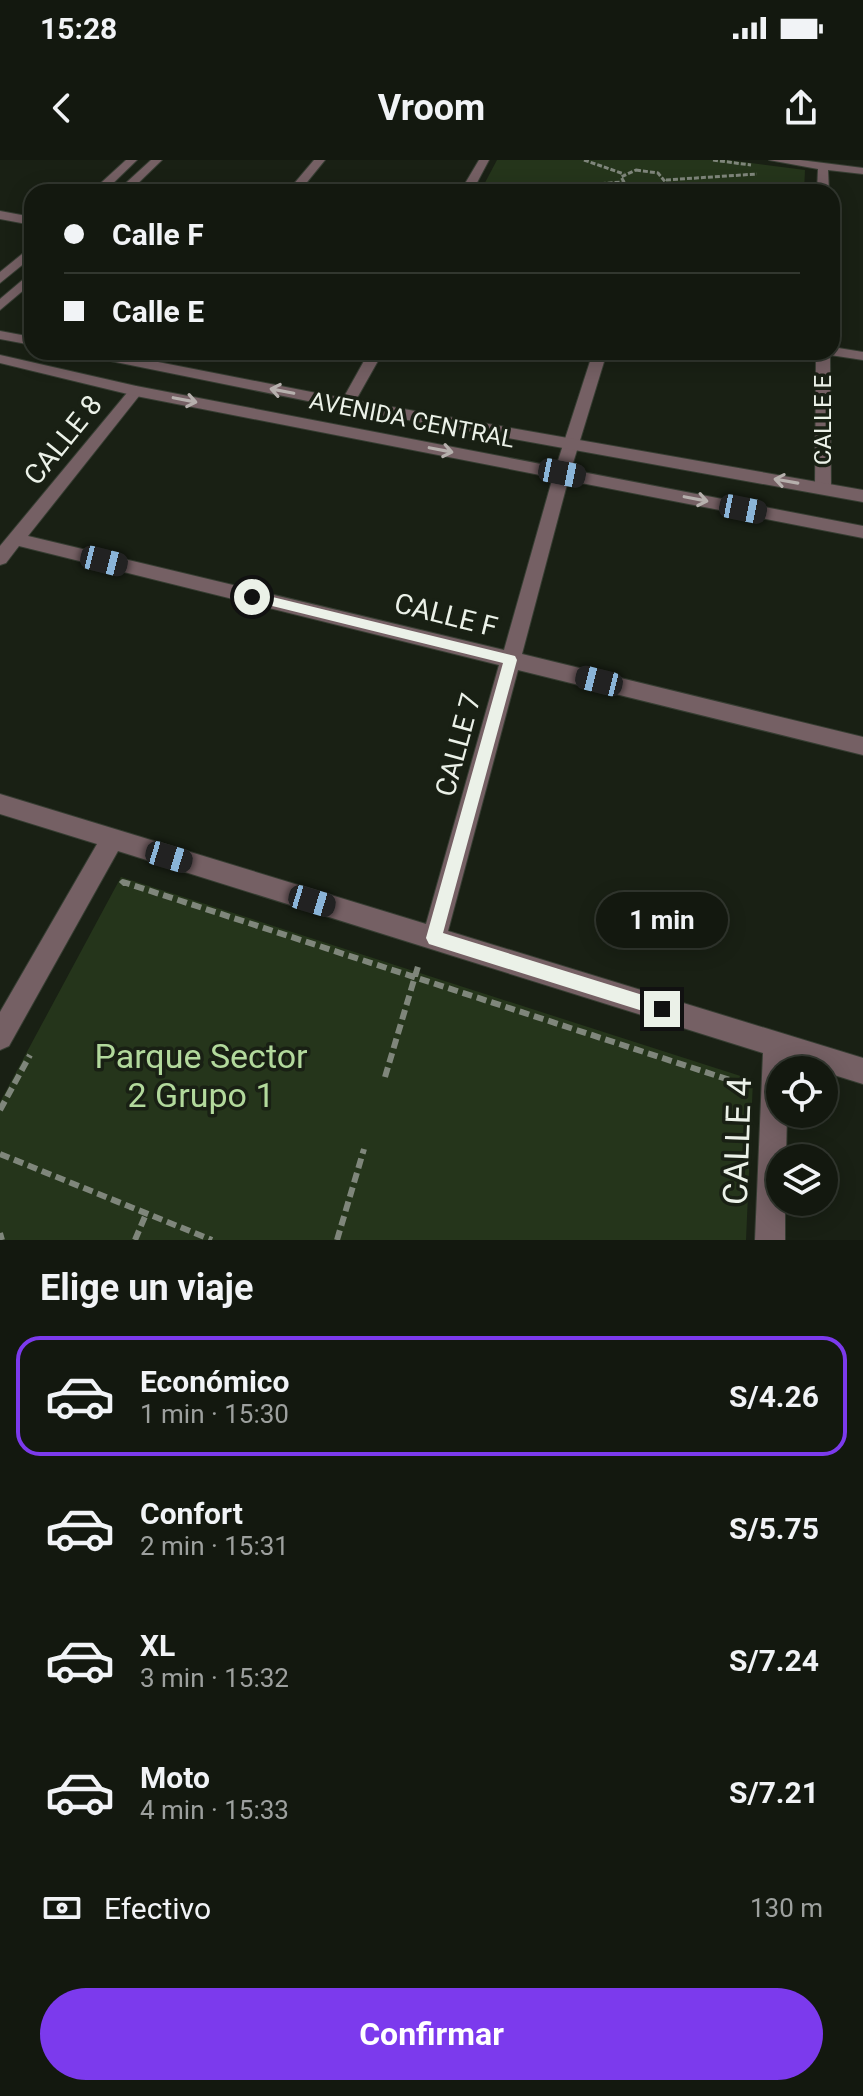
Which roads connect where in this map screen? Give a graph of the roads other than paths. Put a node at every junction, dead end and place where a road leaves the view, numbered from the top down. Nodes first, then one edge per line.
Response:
1 (132, 160) edge
2 (157, 160) edge
3 (320, 160) edge
4 (484, 160) edge
5 (774, 160) edge
6 (823, 168) junction
7 (863, 171) edge
8 (106, 184) edge
9 (131, 184) edge
10 (300, 184) edge
11 (470, 184) edge
12 (823, 184) edge
13 (0, 215) edge
14 (24, 220) edge
15 (24, 257) edge
16 (0, 279) edge
17 (24, 284) edge
18 (0, 306) edge
19 (0, 335) edge
20 (24, 340) edge
21 (840, 352) edge
22 (863, 356) edge
23 (0, 359) edge
24 (126, 360) edge
25 (372, 360) edge
26 (597, 360) edge
27 (823, 360) edge
28 (136, 391) junction
29 (347, 404) junction
30 (571, 443) junction
31 (562, 473) junction
32 (823, 488) junction
33 (863, 496) edge
34 (863, 532) edge
35 (16, 539) junction
36 (0, 558) edge
37 (511, 660) junction
38 (863, 746) edge
39 (0, 804) edge
40 (112, 839) junction
41 (431, 937) junction
42 (0, 1037) edge
43 (776, 1044) junction
44 (863, 1071) edge
45 (770, 1240) edge

1 - 8 street
2 - 9 street
3 - 10 street
4 - 11 street
5 - 6 street
6 - 7 street
6 - 12 street
13 - 14 street
15 - 16 street
17 - 18 street
19 - 20 street
21 - 22 street
23 - 28 street, AVENIDA CENTRAL
29 -> 24 street, AVENIDA CENTRAL
25 - 29 street
26 - 30 street, CALLE 7
27 - 32 street, CALLE E
28 -> 31 street, AVENIDA CENTRAL
28 - 35 street, CALLE 8
29 - 30 street, AVENIDA CENTRAL
30 - 31 street, CALLE 7
32 -> 30 street, AVENIDA CENTRAL
31 -> 34 street, AVENIDA CENTRAL
31 - 37 street, CALLE 7
32 - 33 street, AVENIDA CENTRAL
35 - 36 street, CALLE 8
35 - 37 street, CALLE F
37 - 38 street, CALLE F
37 - 41 street, CALLE 7
39 - 40 street
40 - 41 street
40 - 42 street
41 - 43 street
43 - 44 street
43 - 45 street, CALLE 4

